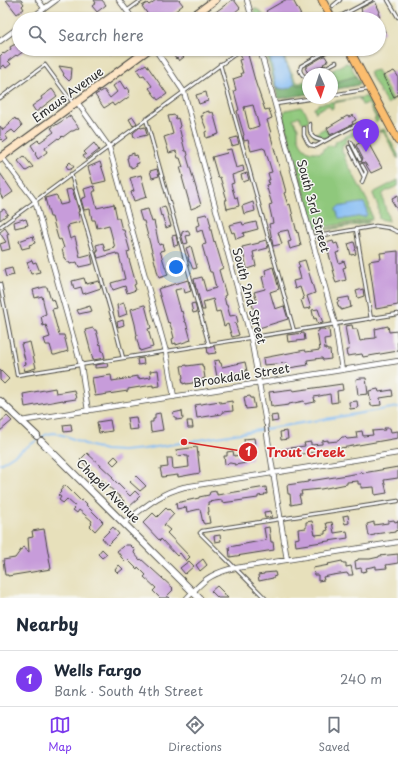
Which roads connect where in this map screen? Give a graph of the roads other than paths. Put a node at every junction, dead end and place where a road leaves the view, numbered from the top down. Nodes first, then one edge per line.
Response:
1 (38, 0) edge
2 (56, 0) edge
3 (119, 0) edge
4 (142, 0) edge
5 (215, 0) edge
6 (247, 0) edge
7 (322, 0) edge
8 (340, 0) edge
9 (371, 0) edge
10 (388, 0) edge
11 (333, 6) dead end
12 (44, 8) junction
13 (127, 11) joint
14 (39, 12) edge
15 (199, 12) edge
16 (250, 12) edge
17 (328, 12) edge
18 (348, 12) edge
19 (398, 17) edge
20 (12, 32) edge
21 (0, 41) edge
22 (139, 56) edge
23 (160, 56) edge
24 (232, 56) edge
25 (262, 56) edge
26 (318, 56) edge
27 (352, 56) edge
28 (336, 62) dead end
29 (220, 64) junction
30 (324, 68) edge
31 (302, 74) edge
32 (370, 89) junction
33 (184, 92) junction
34 (338, 94) edge
35 (0, 98) edge
36 (302, 100) edge
37 (75, 103) junction
38 (275, 105) junction
39 (146, 119) junction
40 (310, 124) dead end
41 (358, 124) dead end
42 (304, 128) dead end
43 (325, 141) junction
44 (398, 141) edge
45 (351, 142) dead end
46 (109, 147) junction
47 (349, 147) dead end
48 (1, 157) edge
49 (360, 160) dead end
50 (362, 165) dead end
51 (71, 174) junction
52 (364, 177) junction
53 (362, 182) dead end
54 (35, 201) junction
55 (0, 227) edge
56 (356, 229) junction
57 (398, 232) edge
58 (311, 237) junction
59 (0, 284) edge
60 (398, 314) edge
61 (371, 319) junction
62 (335, 324) junction
63 (294, 331) junction
64 (251, 338) junction
65 (209, 344) junction
66 (166, 352) junction
67 (123, 358) junction
68 (398, 361) edge
69 (81, 365) junction
70 (342, 370) junction
71 (259, 383) junction
72 (174, 397) junction
73 (0, 402) edge
74 (88, 410) junction
75 (21, 421) junction
76 (266, 423) joint
77 (267, 434) joint
78 (398, 453) edge
79 (273, 473) junction
80 (398, 501) edge
81 (281, 520) junction
82 (124, 523) junction
83 (398, 542) edge
84 (287, 560) junction
85 (234, 568) junction
86 (193, 592) junction
87 (187, 598) edge
88 (199, 598) edge
89 (265, 598) edge

1 - 12 street
2 - 12 street
3 - 13 street
4 - 13 lane
5 - 15 main road
6 - 16 street
7 - 17 main road
8 - 11 lane
9 - 18 lane
10 - 19 lane
12 - 14 street
20 - 21 street
22 - 37 main road, Emaus Avenue
23 - 33 street, South 2nd Street
24 - 29 lane
25 - 38 street, South 3rd Street
26 - 31 lane
27 - 32 main road
28 - 30 lane
29 - 33 lane
29 - 63 lane
32 - 34 lane
32 - 44 main road
33 - 39 lane
33 - 64 street, South 2nd Street
35 - 37 lane
36 - 38 lane
37 - 46 street
37 - 48 main road, Emaus Avenue
38 - 58 street, South 3rd Street
39 - 46 lane
39 - 65 lane
40 - 43 lane
41 - 43 lane
42 - 43 lane
45 - 49 lane
46 - 51 lane
46 - 66 street
47 - 52 lane
48 - 54 street
50 - 52 lane
51 - 54 lane
51 - 67 lane
52 - 53 lane
54 - 55 lane
54 - 69 street
56 - 57 lane
56 - 58 lane
56 - 61 lane
58 - 62 street, South 3rd Street
59 - 69 lane
60 - 61 lane
61 - 62 lane
62 - 63 lane
62 - 70 street, South 3rd Street
63 - 64 lane
64 - 65 lane
64 - 71 street, South 2nd Street
65 - 66 lane
66 - 67 lane
66 - 72 street
67 - 69 lane
68 - 70 street, Brookdale Street
69 - 74 street
70 - 71 street, Brookdale Street
71 - 72 street, Brookdale Street
71 - 76 street, South 2nd Street
72 - 74 street, Brookdale Street
73 - 75 street, Chapel Avenue
74 - 75 street, Brookdale Street
75 - 82 street, Chapel Avenue
76 - 77 lane, South 2nd Street
77 - 79 street, South 2nd Street
78 - 79 street
79 - 81 street, South 2nd Street
79 - 82 street
80 - 81 lane
81 - 84 street, South 2nd Street
81 - 85 lane
82 - 86 street, Chapel Avenue
83 - 84 street
84 - 85 street
85 - 86 street
85 - 89 lane
86 - 87 street
86 - 88 street, Chapel Avenue

